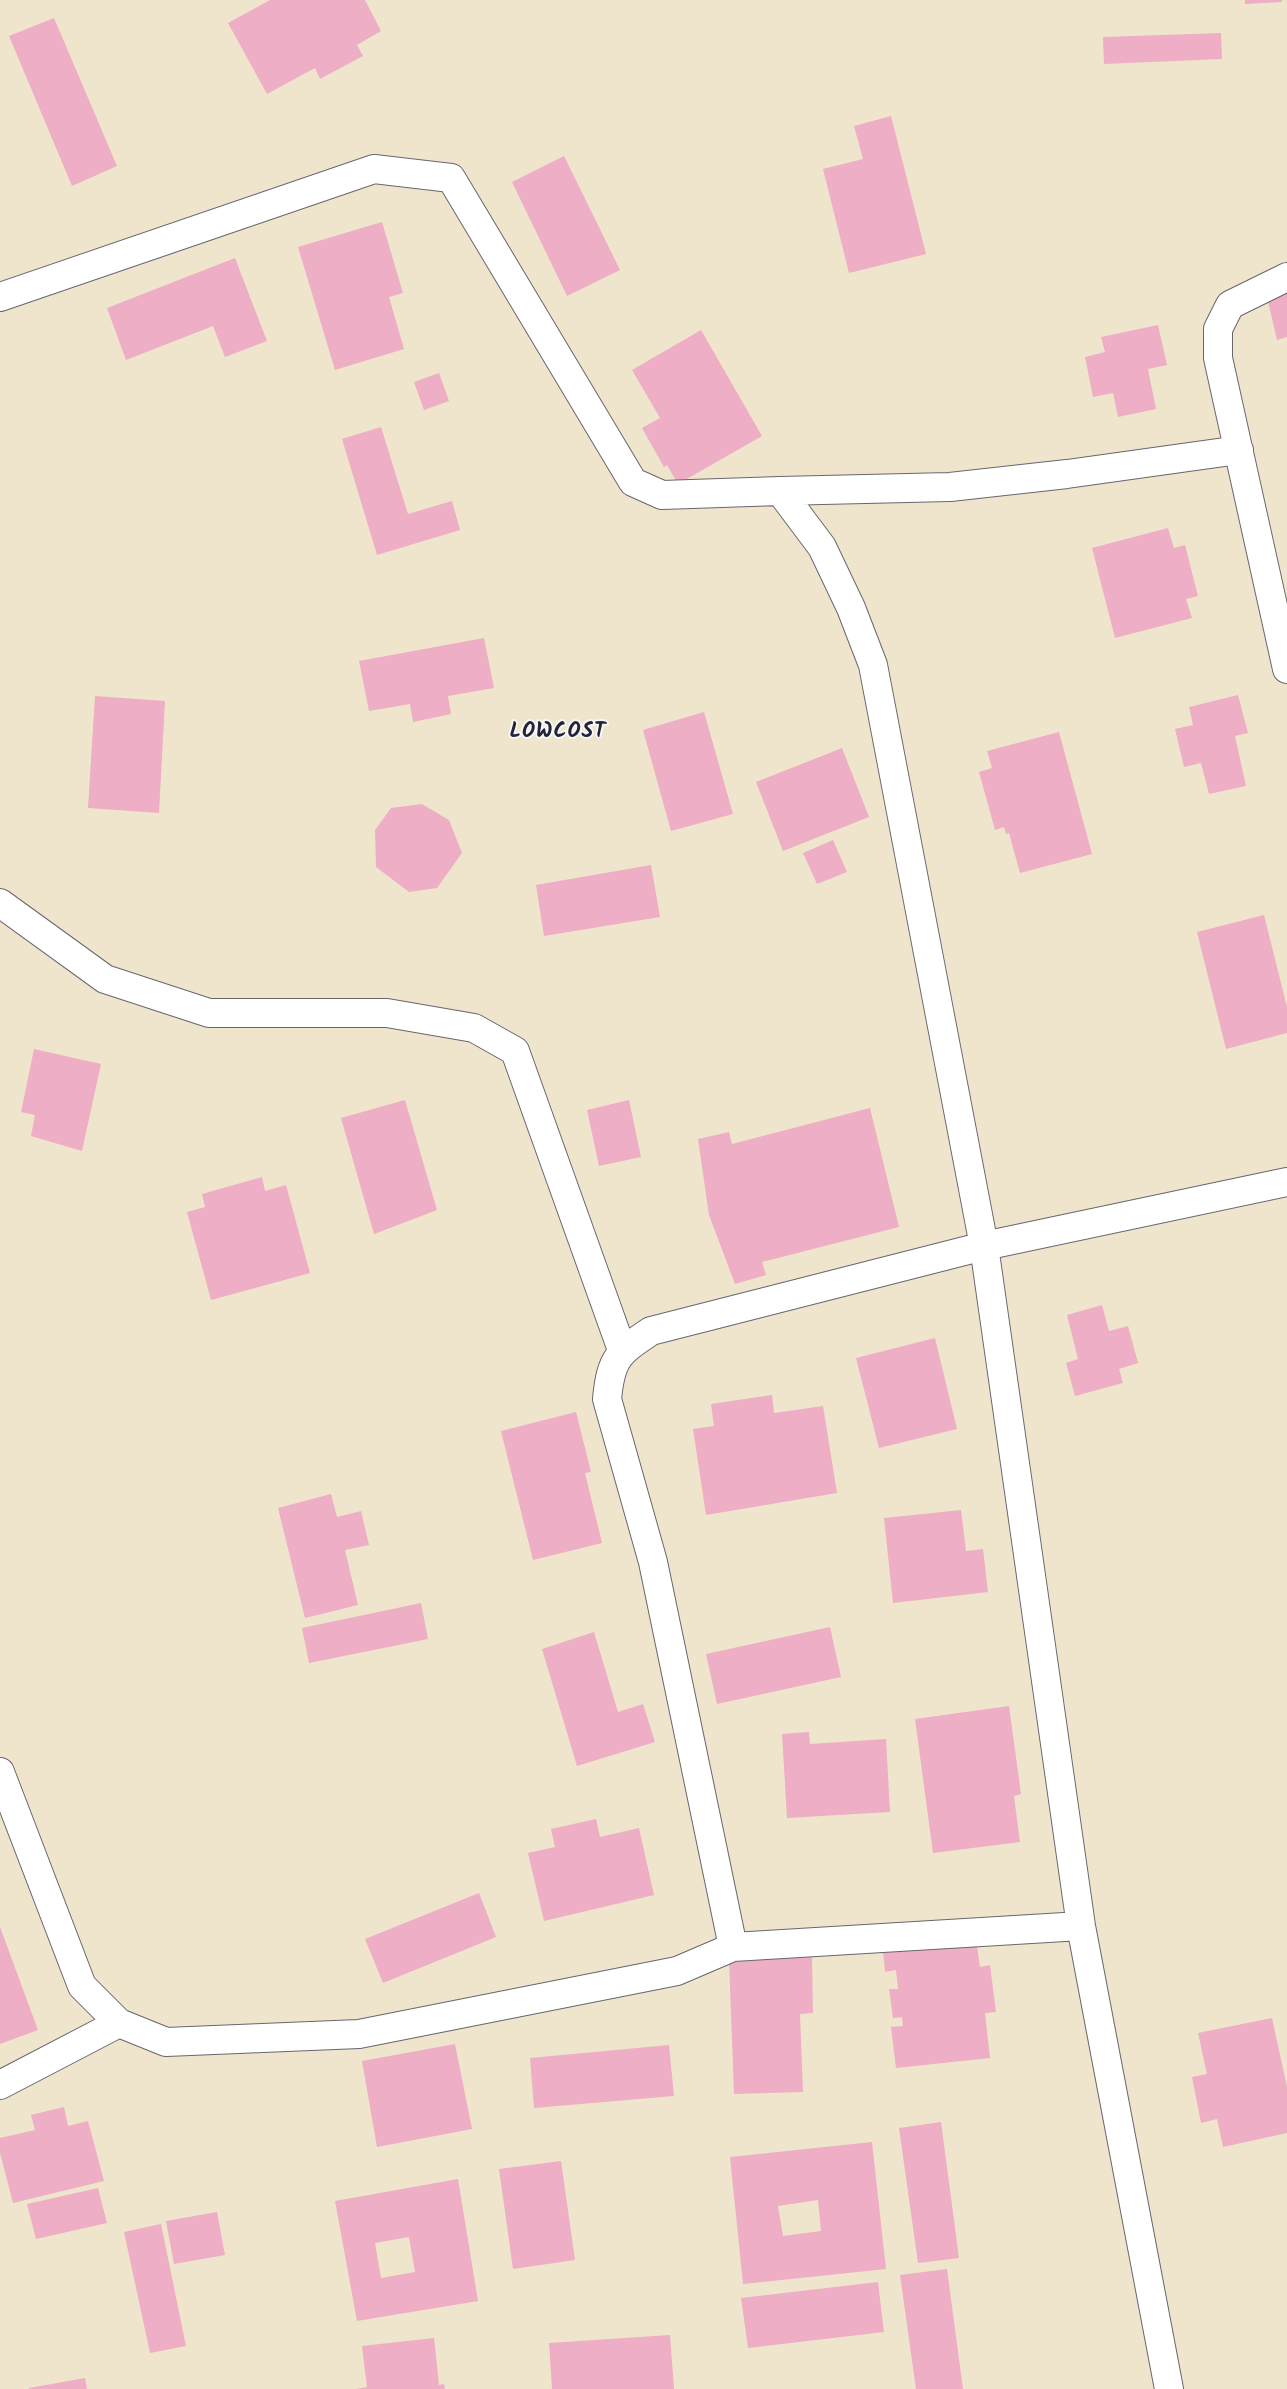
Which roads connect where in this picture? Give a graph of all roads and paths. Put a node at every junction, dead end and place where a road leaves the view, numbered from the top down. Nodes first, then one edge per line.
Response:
1 (1287, 277) edge
2 (0, 297) edge
3 (1239, 450) junction
4 (780, 491) junction
5 (1287, 669) edge
6 (0, 903) edge
7 (1287, 1182) edge
8 (984, 1246) junction
9 (622, 1350) junction
10 (0, 1772) edge
11 (1081, 1926) junction
12 (733, 1947) junction
13 (119, 2023) junction
14 (0, 2085) edge
15 (1169, 2389) edge

1 - 3 street
2 - 4 street
3 - 4 street
3 - 5 street
4 - 8 street
6 - 9 street
7 - 8 street
8 - 9 street
8 - 11 street
9 - 12 street
10 - 13 street
11 - 12 street
11 - 15 street
12 - 13 street
13 - 14 street

